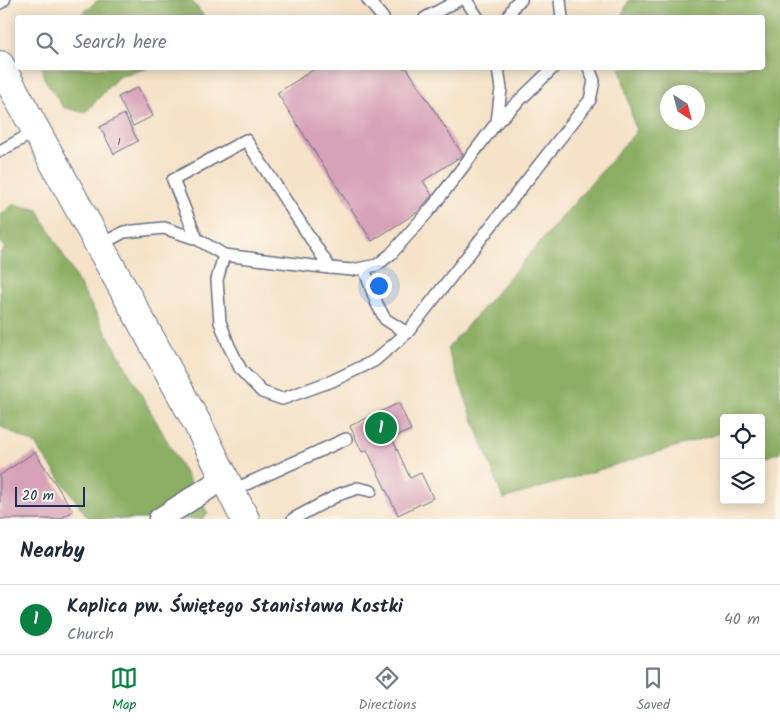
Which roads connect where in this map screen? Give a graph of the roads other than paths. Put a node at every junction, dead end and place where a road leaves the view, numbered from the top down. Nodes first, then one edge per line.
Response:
1 (4, 0) edge
2 (368, 0) edge
3 (459, 0) edge
4 (466, 0) edge
5 (521, 0) edge
6 (560, 0) edge
7 (0, 3) edge
8 (380, 15) edge
9 (431, 15) edge
10 (476, 15) edge
11 (510, 15) edge
12 (562, 15) edge
13 (0, 65) edge
14 (498, 70) edge
15 (551, 70) edge
16 (590, 70) edge
17 (497, 122) junction
18 (36, 131) junction
19 (0, 151) edge
20 (197, 239) junction
21 (98, 246) junction
22 (224, 255) junction
23 (330, 268) junction
24 (364, 268) junction
25 (407, 333) junction
26 (346, 439) dead end
27 (228, 485) junction
28 (371, 490) dead end
29 (160, 519) edge
30 (245, 519) edge
31 (293, 519) edge

1 - 7 lane
2 - 8 lane
3 - 9 lane
4 - 10 lane
5 - 11 lane
6 - 12 lane
13 - 18 main road
14 - 17 lane
15 - 17 lane
16 - 25 lane
17 - 24 lane
18 - 19 lane
18 - 21 main road
20 - 21 lane
20 - 22 lane
20 - 23 lane
21 - 27 main road
22 - 23 lane
22 - 25 lane
23 - 24 lane
24 - 25 lane
26 - 27 lane
27 - 29 street
27 - 30 main road
28 - 31 lane

